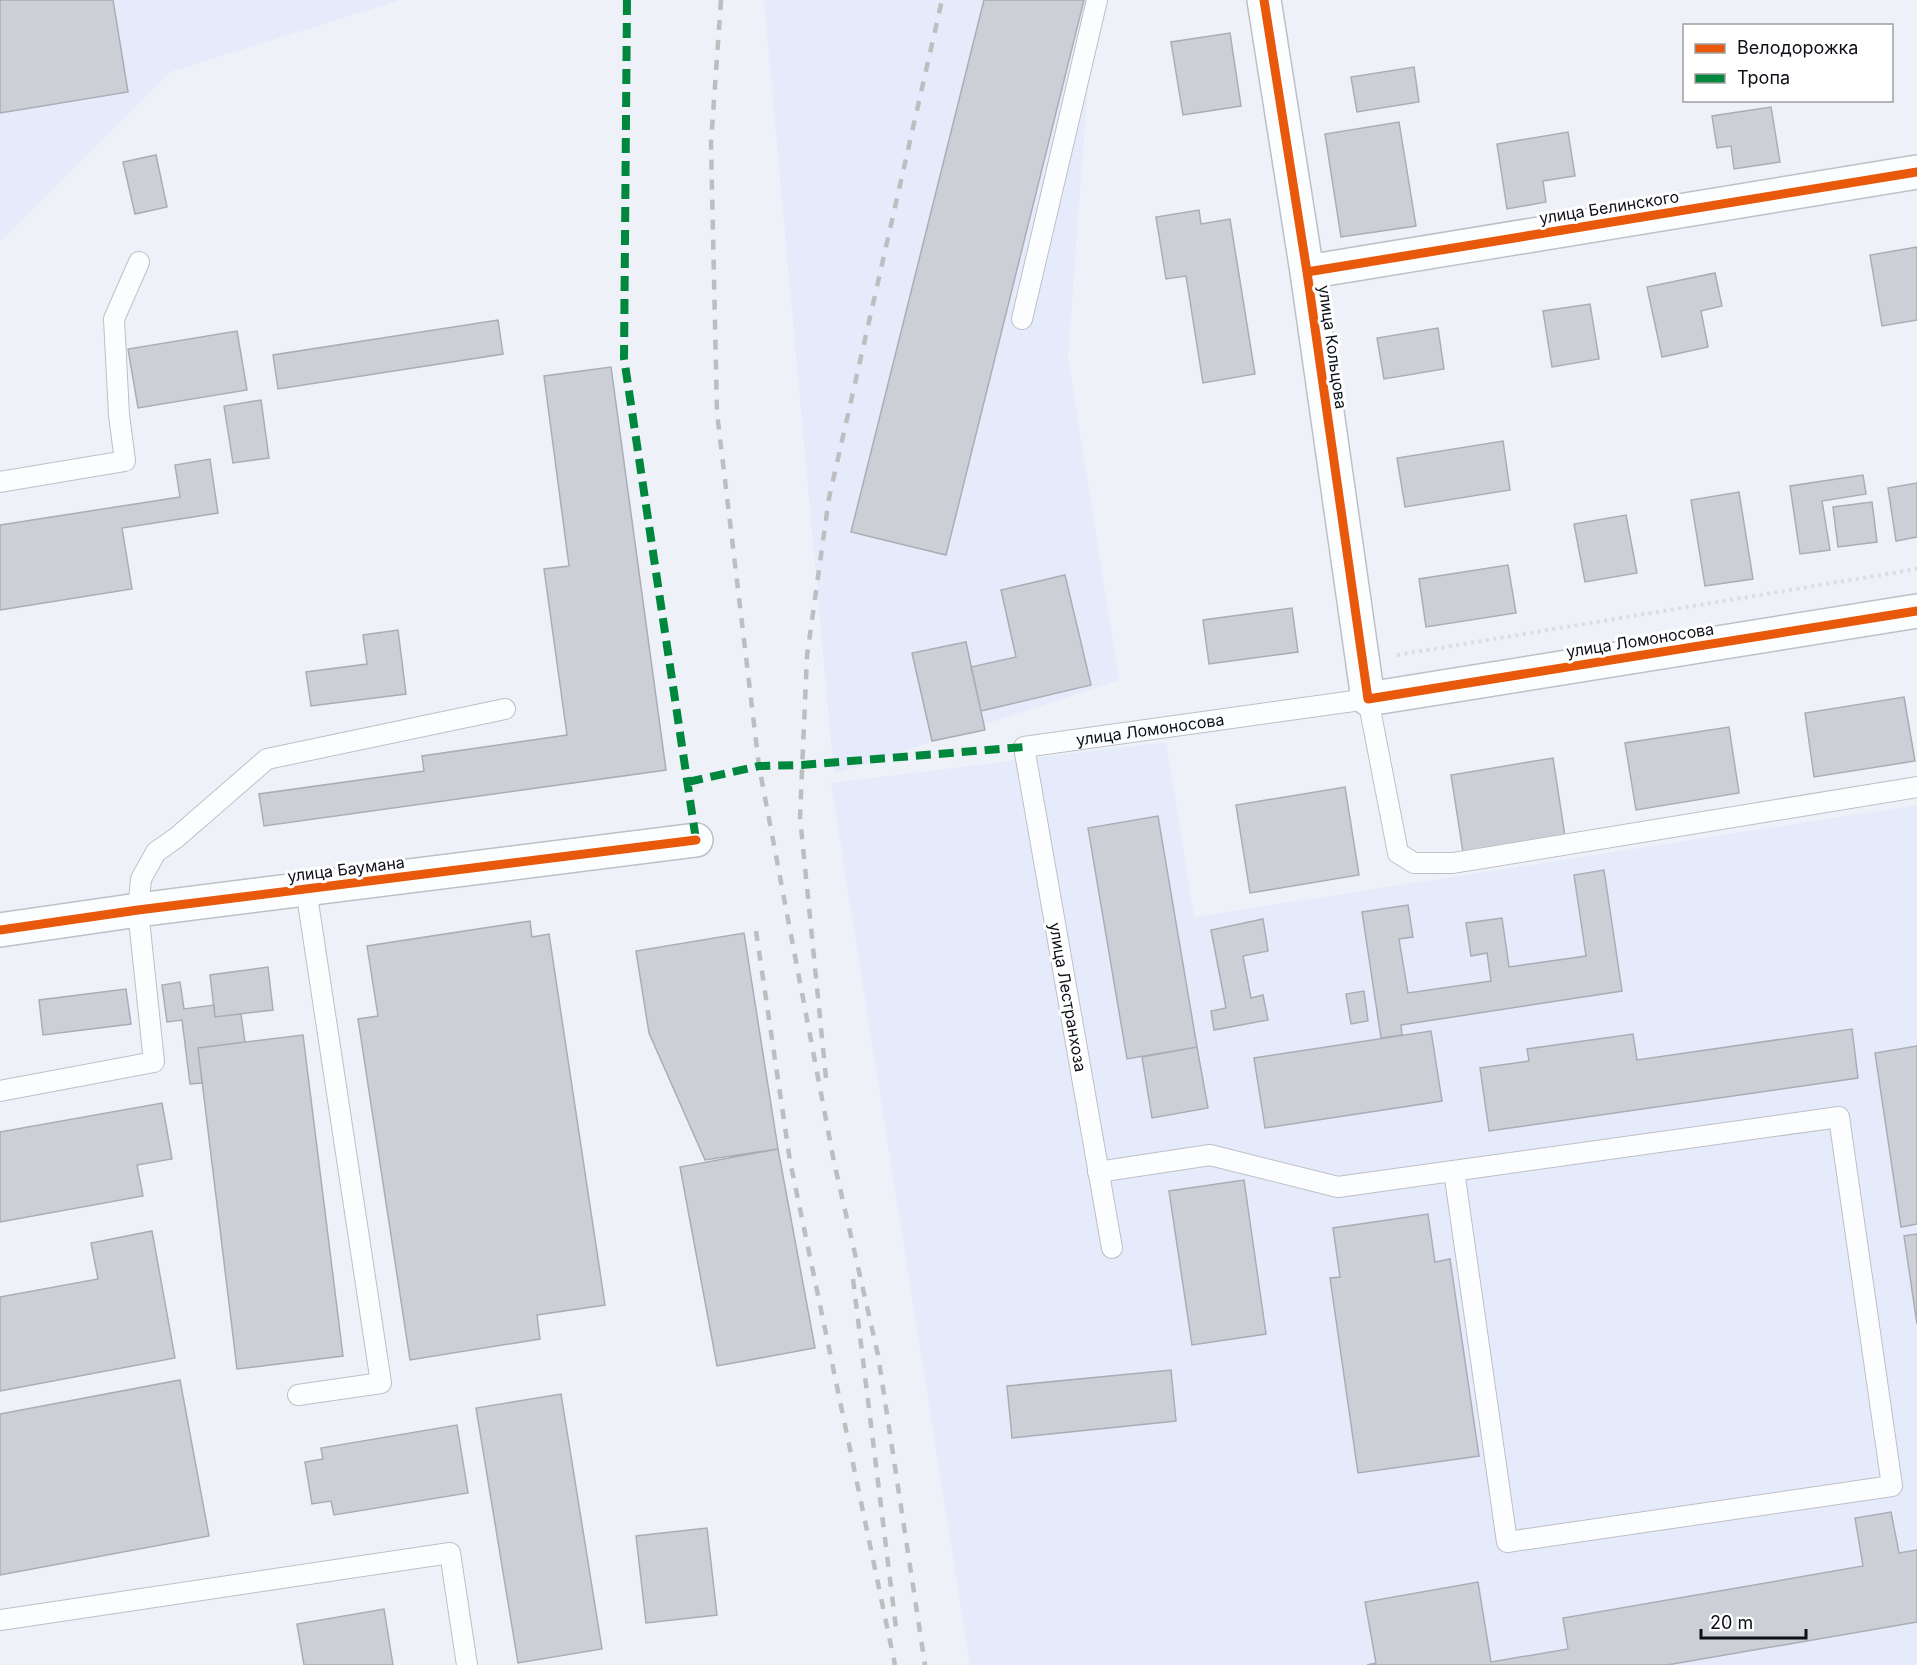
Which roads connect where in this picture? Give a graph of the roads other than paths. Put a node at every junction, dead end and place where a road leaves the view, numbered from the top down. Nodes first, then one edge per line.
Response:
1 (1097, 0) edge
2 (1264, 0) edge
3 (1917, 172) edge
4 (139, 262) dead end
5 (1307, 272) junction
6 (1022, 319) dead end
7 (0, 482) edge
8 (1917, 611) edge
9 (1368, 699) junction
10 (505, 709) dead end
11 (1024, 747) joint
12 (1917, 787) edge
13 (696, 840) dead end
14 (306, 889) junction
15 (138, 910) junction
16 (0, 930) edge
17 (0, 1091) edge
18 (1454, 1171) junction
19 (1098, 1172) junction
20 (1112, 1248) dead end
21 (298, 1395) dead end
22 (0, 1620) edge
23 (467, 1665) edge

1 - 6 lane
2 - 5 street, улица Кольцова
3 - 5 street, улица Белинского
4 - 7 lane
5 - 9 street, улица Кольцова
8 - 9 street, улица Ломоносова
9 - 11 lane, улица Ломоносова
9 - 12 lane
10 - 15 lane
11 - 19 lane, улица Лестранхоза
13 - 14 street, улица Баумана
14 - 15 street, улица Баумана
14 - 21 lane
15 - 16 street, улица Баумана
15 - 17 lane
18 - 18 lane
18 - 19 lane
19 - 20 lane, улица Лестранхоза
22 - 23 lane

